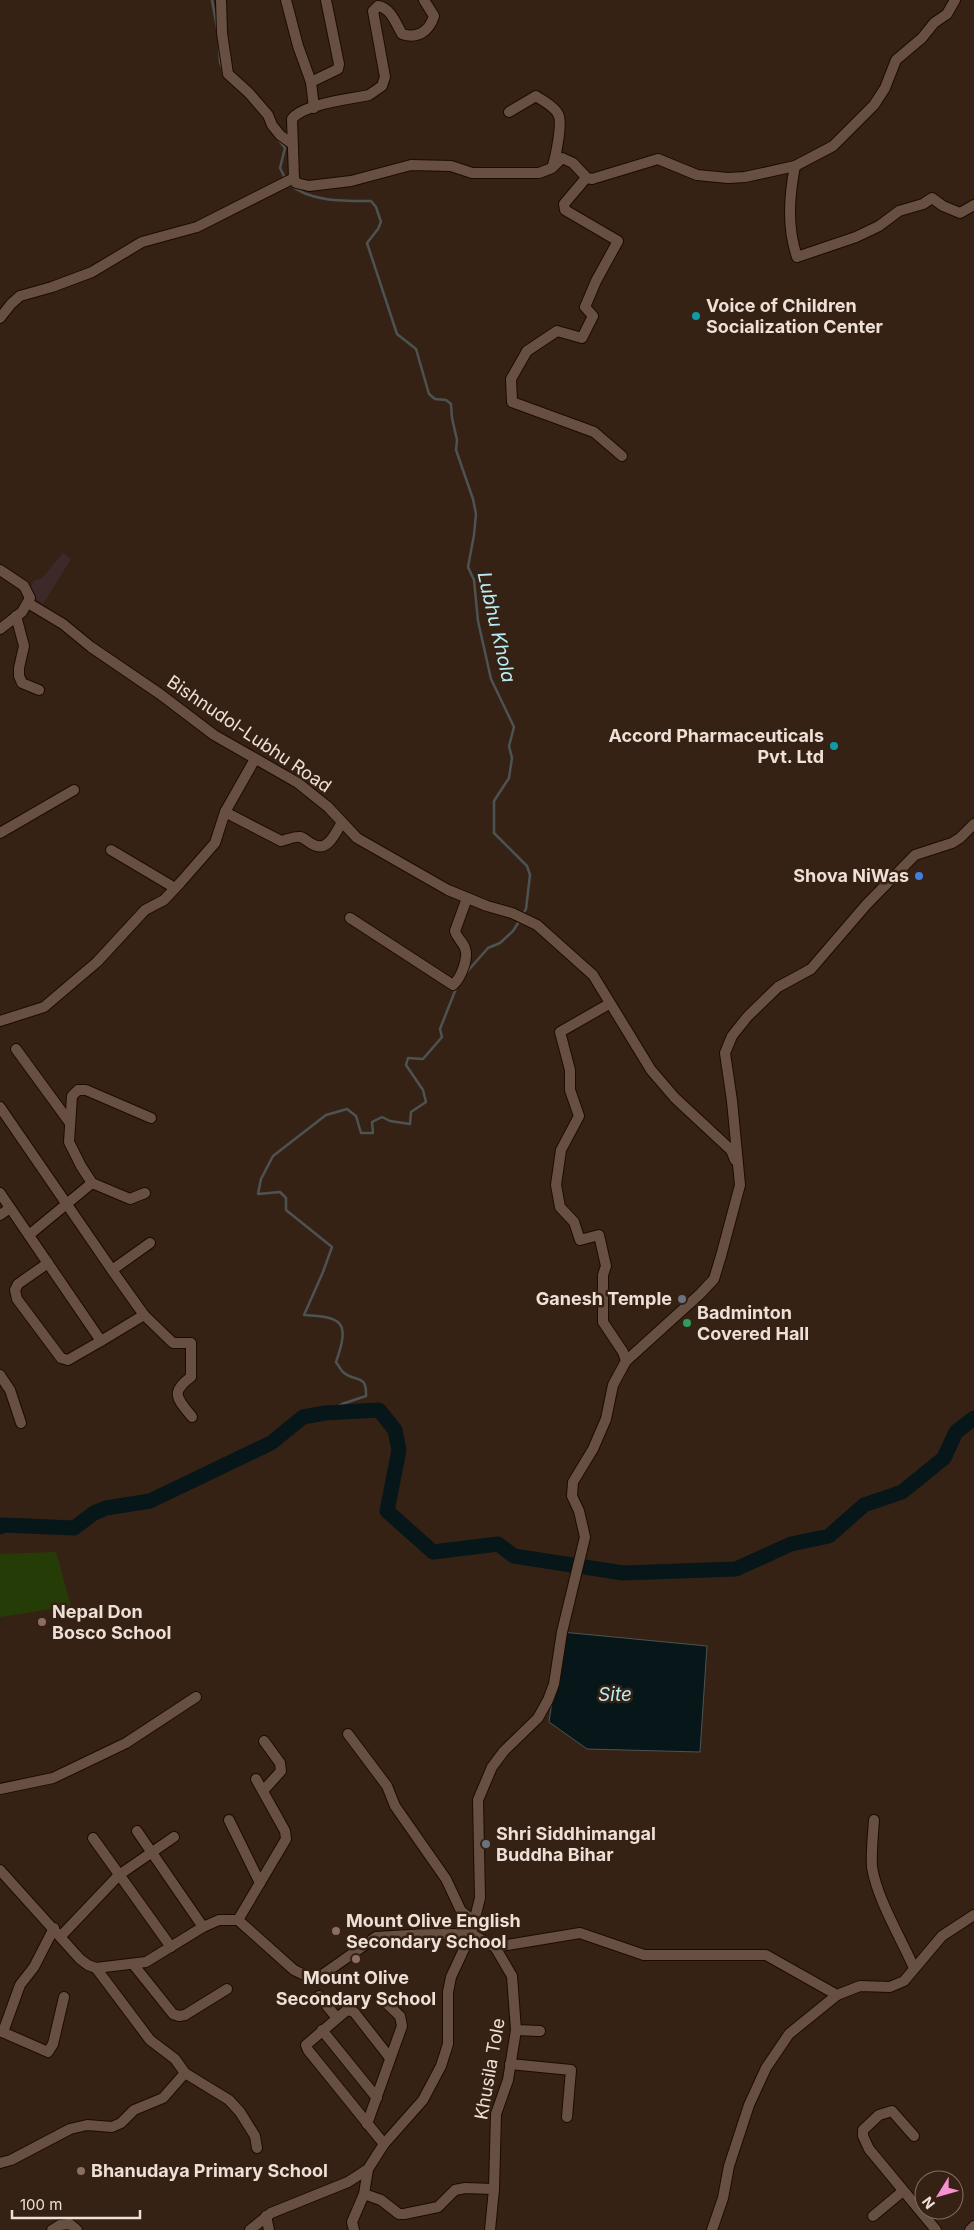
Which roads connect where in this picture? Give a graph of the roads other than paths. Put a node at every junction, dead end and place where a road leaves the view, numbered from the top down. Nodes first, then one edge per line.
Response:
1 (221, 0) edge
2 (286, 0) edge
3 (326, 0) edge
4 (424, 0) edge
5 (955, 0) edge
6 (311, 82) junction
7 (314, 108) junction
8 (509, 112) dead end
9 (291, 143) junction
10 (795, 166) junction
11 (552, 168) junction
12 (586, 178) junction
13 (288, 181) junction
14 (974, 205) edge
15 (0, 318) edge
16 (622, 456) dead end
17 (0, 570) edge
18 (28, 603) junction
19 (16, 616) junction
20 (0, 629) edge
21 (39, 690) dead end
22 (256, 759) junction
23 (74, 790) dead end
24 (225, 812) junction
25 (342, 822) junction
26 (974, 824) edge
27 (0, 833) edge
28 (111, 850) dead end
29 (175, 888) junction
30 (467, 898) junction
31 (350, 918) dead end
32 (609, 1004) junction
33 (0, 1021) edge
34 (16, 1049) dead end
35 (0, 1107) edge
36 (151, 1118) dead end
37 (70, 1123) junction
38 (736, 1163) junction
39 (92, 1183) junction
40 (0, 1193) edge
41 (146, 1193) dead end
42 (66, 1204) junction
43 (10, 1208) junction
44 (0, 1215) edge
45 (29, 1235) junction
46 (150, 1243) dead end
47 (48, 1263) junction
48 (112, 1270) junction
49 (144, 1315) junction
50 (101, 1341) junction
51 (626, 1361) junction
52 (0, 1375) edge
53 (192, 1417) dead end
54 (21, 1423) dead end
55 (196, 1696) dead end
56 (348, 1734) dead end
57 (264, 1741) dead end
58 (256, 1779) dead end
59 (0, 1789) edge
60 (263, 1791) junction
61 (229, 1820) dead end
62 (874, 1820) dead end
63 (137, 1831) dead end
64 (174, 1837) dead end
65 (93, 1838) dead end
66 (151, 1853) junction
67 (0, 1870) edge
68 (120, 1874) junction
69 (260, 1883) junction
70 (974, 1915) edge
71 (238, 1920) junction
72 (475, 1922) junction
73 (203, 1927) junction
74 (58, 1932) junction
75 (471, 1934) junction
76 (171, 1947) junction
77 (495, 1947) junction
78 (133, 1964) junction
79 (96, 1968) junction
80 (914, 1968) junction
81 (227, 1989) dead end
82 (838, 1995) junction
83 (320, 1996) dead end
84 (64, 1997) dead end
85 (380, 1997) dead end
86 (337, 2018) junction
87 (322, 2030) junction
88 (516, 2030) junction
89 (2, 2031) edge
90 (540, 2031) dead end
91 (390, 2058) junction
92 (510, 2064) junction
93 (185, 2073) junction
94 (376, 2098) junction
95 (567, 2117) dead end
96 (368, 2124) junction
97 (914, 2136) dead end
98 (384, 2144) junction
99 (257, 2148) dead end
100 (0, 2163) edge
101 (368, 2169) junction
102 (494, 2189) junction
103 (903, 2191) junction
104 (364, 2194) junction
105 (266, 2216) junction
106 (873, 2216) dead end
107 (974, 2226) edge
108 (52, 2230) edge
109 (76, 2230) edge
110 (250, 2230) edge
111 (269, 2230) edge
112 (354, 2230) edge
113 (490, 2230) edge
114 (712, 2230) edge
115 (936, 2230) edge
116 (970, 2230) edge

1 - 9 street
2 - 6 street
3 - 6 street
4 - 7 street
5 - 10 street
6 - 7 street
7 - 9 street
8 - 11 street
9 - 13 street
10 - 12 street
10 - 14 street
11 - 12 street
11 - 13 street
12 - 16 street
13 - 15 street
17 - 18 street
18 - 19 street
18 - 22 street, Bishnudol-Lubhu Road
19 - 20 street
19 - 21 street
22 - 24 street
22 - 25 street, Bishnudol-Lubhu Road
23 - 27 street
24 - 25 street
24 - 29 street
25 - 30 street, Bishnudol-Lubhu Road
26 - 38 street
28 - 29 street
29 - 33 street
30 - 31 street
30 - 32 street, Bishnudol-Lubhu Road
32 - 38 street, Bishnudol-Lubhu Road
32 - 51 street
34 - 37 street
35 - 42 street
36 - 37 street
37 - 39 street
38 - 51 street, Bishnudol-Lubhu Road
39 - 41 street
39 - 42 street
40 - 43 street
42 - 45 street
42 - 48 street
43 - 44 street
43 - 45 street
45 - 47 street
46 - 48 street
47 - 50 street
47 - 50 street
48 - 49 street
49 - 50 street
49 - 53 street
51 - 72 street, Bishnudol-Lubhu Road
52 - 54 street
55 - 59 street
56 - 72 street
57 - 60 street
58 - 60 street
60 - 69 street
61 - 69 street
62 - 80 street
63 - 66 street
64 - 66 street
65 - 68 street
66 - 68 street
66 - 73 street
67 - 74 street
68 - 74 street
68 - 76 street
69 - 71 street
70 - 80 street
71 - 73 street
71 - 75 street
72 - 75 street
73 - 76 street
74 - 79 street
74 - 89 street
75 - 77 street
75 - 98 street
76 - 78 street
77 - 82 street
77 - 88 street, Khusila Tole
78 - 79 street
78 - 81 street
79 - 93 street
80 - 82 street
82 - 114 street
83 - 86 street
84 - 89 street
85 - 91 street
86 - 87 street
86 - 91 street
87 - 94 street
87 - 96 street
88 - 90 street
88 - 92 street, Khusila Tole
91 - 94 street
92 - 95 street
92 - 102 street, Khusila Tole
93 - 99 street
93 - 100 street
94 - 96 street
96 - 98 street
97 - 103 street
98 - 101 street
101 - 104 street
101 - 105 street
102 - 104 street
102 - 113 street, Khusila Tole
103 - 106 street
103 - 115 street
104 - 112 street
105 - 110 street
105 - 111 street
107 - 116 street
108 - 109 street

